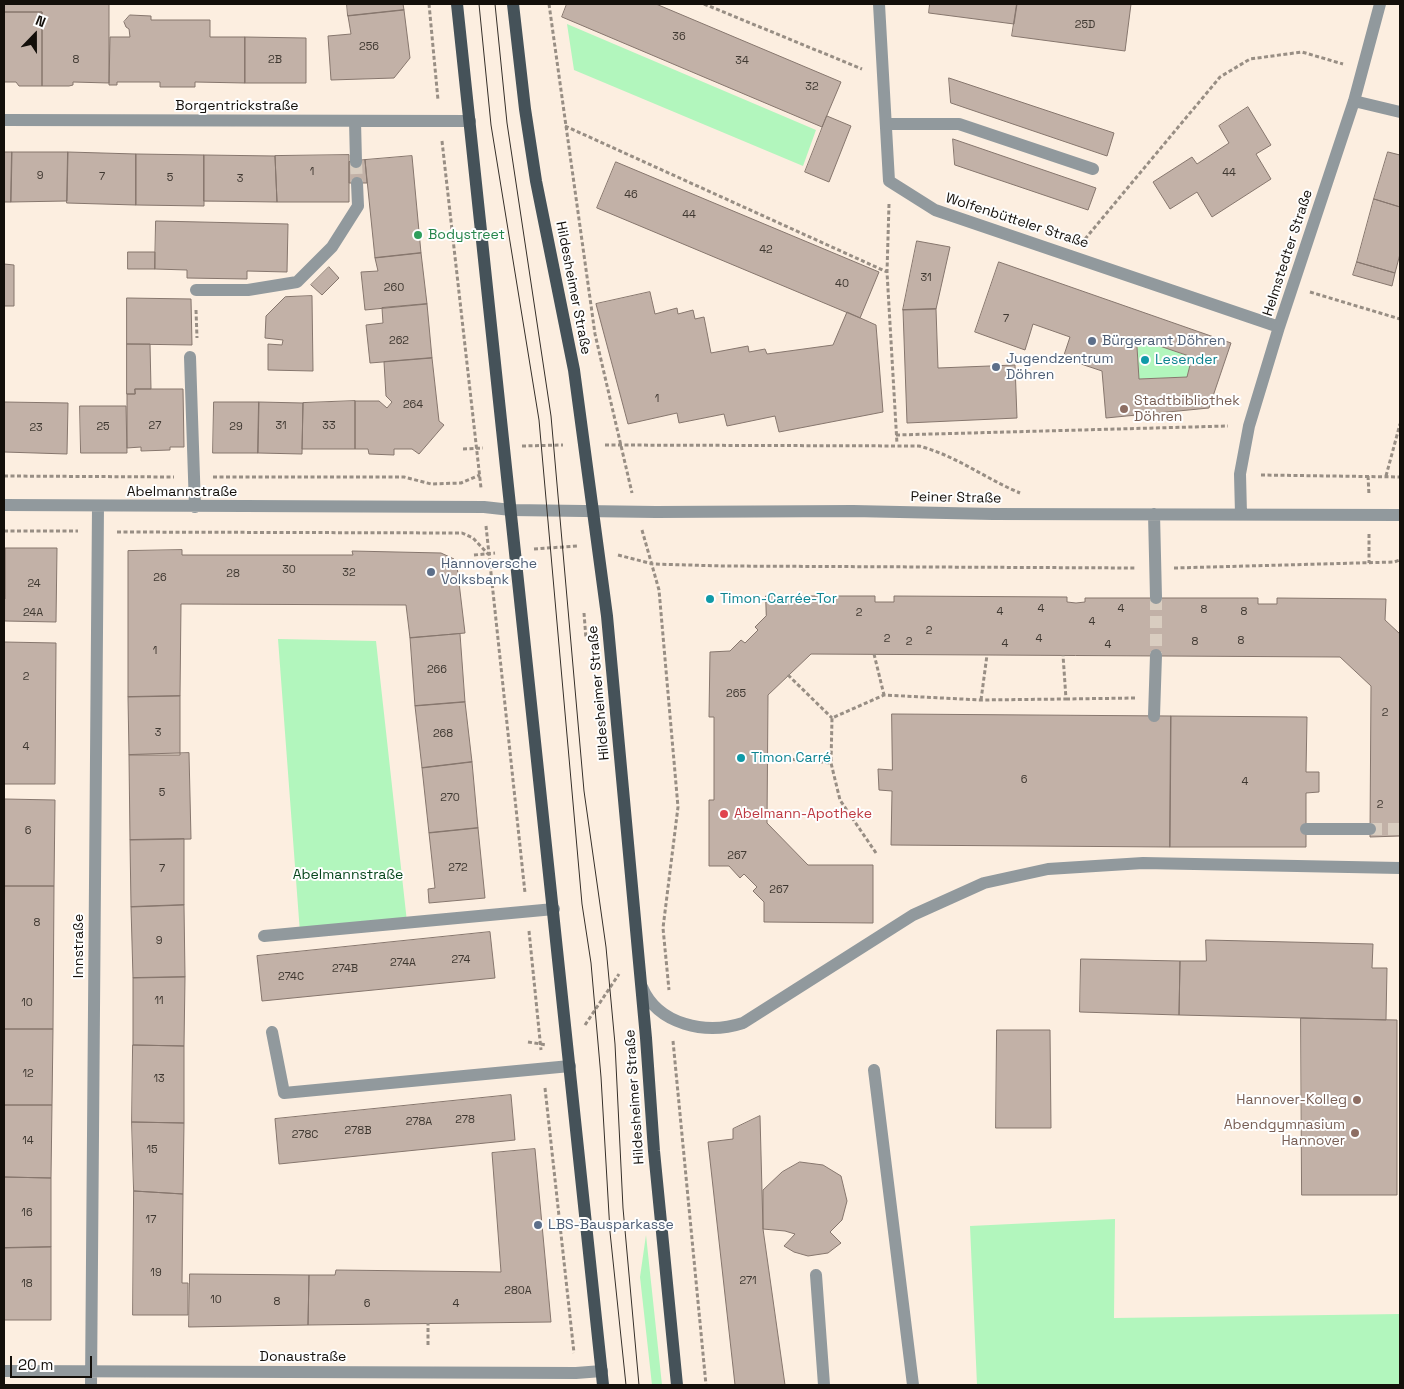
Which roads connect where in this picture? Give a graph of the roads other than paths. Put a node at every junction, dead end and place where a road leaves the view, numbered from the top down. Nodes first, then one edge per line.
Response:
1 (457, 4) edge
2 (513, 4) edge
3 (879, 4) edge
4 (1380, 4) edge
5 (1354, 101) junction
6 (1400, 112) edge
7 (4, 120) edge
8 (355, 121) junction
9 (470, 121) junction
10 (887, 124) junction
11 (356, 162) tunnel mouth
12 (1093, 169) dead end
13 (357, 183) tunnel mouth
14 (196, 290) road end
15 (1279, 327) junction
16 (190, 357) road end
17 (4, 505) edge
18 (98, 506) junction
19 (194, 507) junction
20 (511, 510) junction
21 (594, 511) junction
22 (1154, 514) junction
23 (1241, 514) junction
24 (1400, 515) edge
25 (1156, 598) tunnel mouth
26 (1156, 655) tunnel mouth
27 (1154, 716) dead end
28 (1306, 829) dead end
29 (1370, 829) tunnel mouth
30 (1400, 868) edge
31 (554, 909) junction
32 (264, 936) dead end
33 (640, 984) junction
34 (272, 1032) dead end
35 (570, 1066) junction
36 (874, 1070) dead end
37 (816, 1275) dead end
38 (4, 1371) edge
39 (602, 1371) junction
40 (91, 1372) junction
41 (91, 1385) edge
42 (603, 1385) edge
43 (677, 1385) edge
44 (824, 1385) edge
45 (913, 1385) edge

1 - 9 main road
2 - 21 main road, Hildesheimer Straße
3 - 10 street
4 - 5 street, Helmstedter Straße
5 - 6 street
5 - 15 street, Helmstedter Straße
7 - 8 street, Borgentrickstraße
8 - 9 street, Borgentrickstraße
8 - 11 street
9 - 20 main road
10 - 12 street
10 - 15 street, Wolfenbütteler Straße
13 - 14 street
15 - 23 street, Helmstedter Straße
16 - 19 street
17 - 18 street, Abelmannstraße
18 - 19 street, Abelmannstraße
18 - 40 street, Innstraße
19 - 20 street, Abelmannstraße
20 - 21 street, Peiner Straße
20 - 31 main road
21 - 22 street, Peiner Straße
21 - 33 main road, Hildesheimer Straße
22 - 23 street, Peiner Straße
22 - 25 street
23 - 24 street, Peiner Straße
26 - 27 street
28 - 29 street
30 - 33 street
31 - 32 street
31 - 35 main road
33 - 43 main road, Hildesheimer Straße
34 - 35 street
35 - 39 main road
36 - 45 street
37 - 44 street
38 - 40 street, Donaustraße
39 - 40 street, Donaustraße
39 - 42 main road
40 - 41 street, Innstraße

